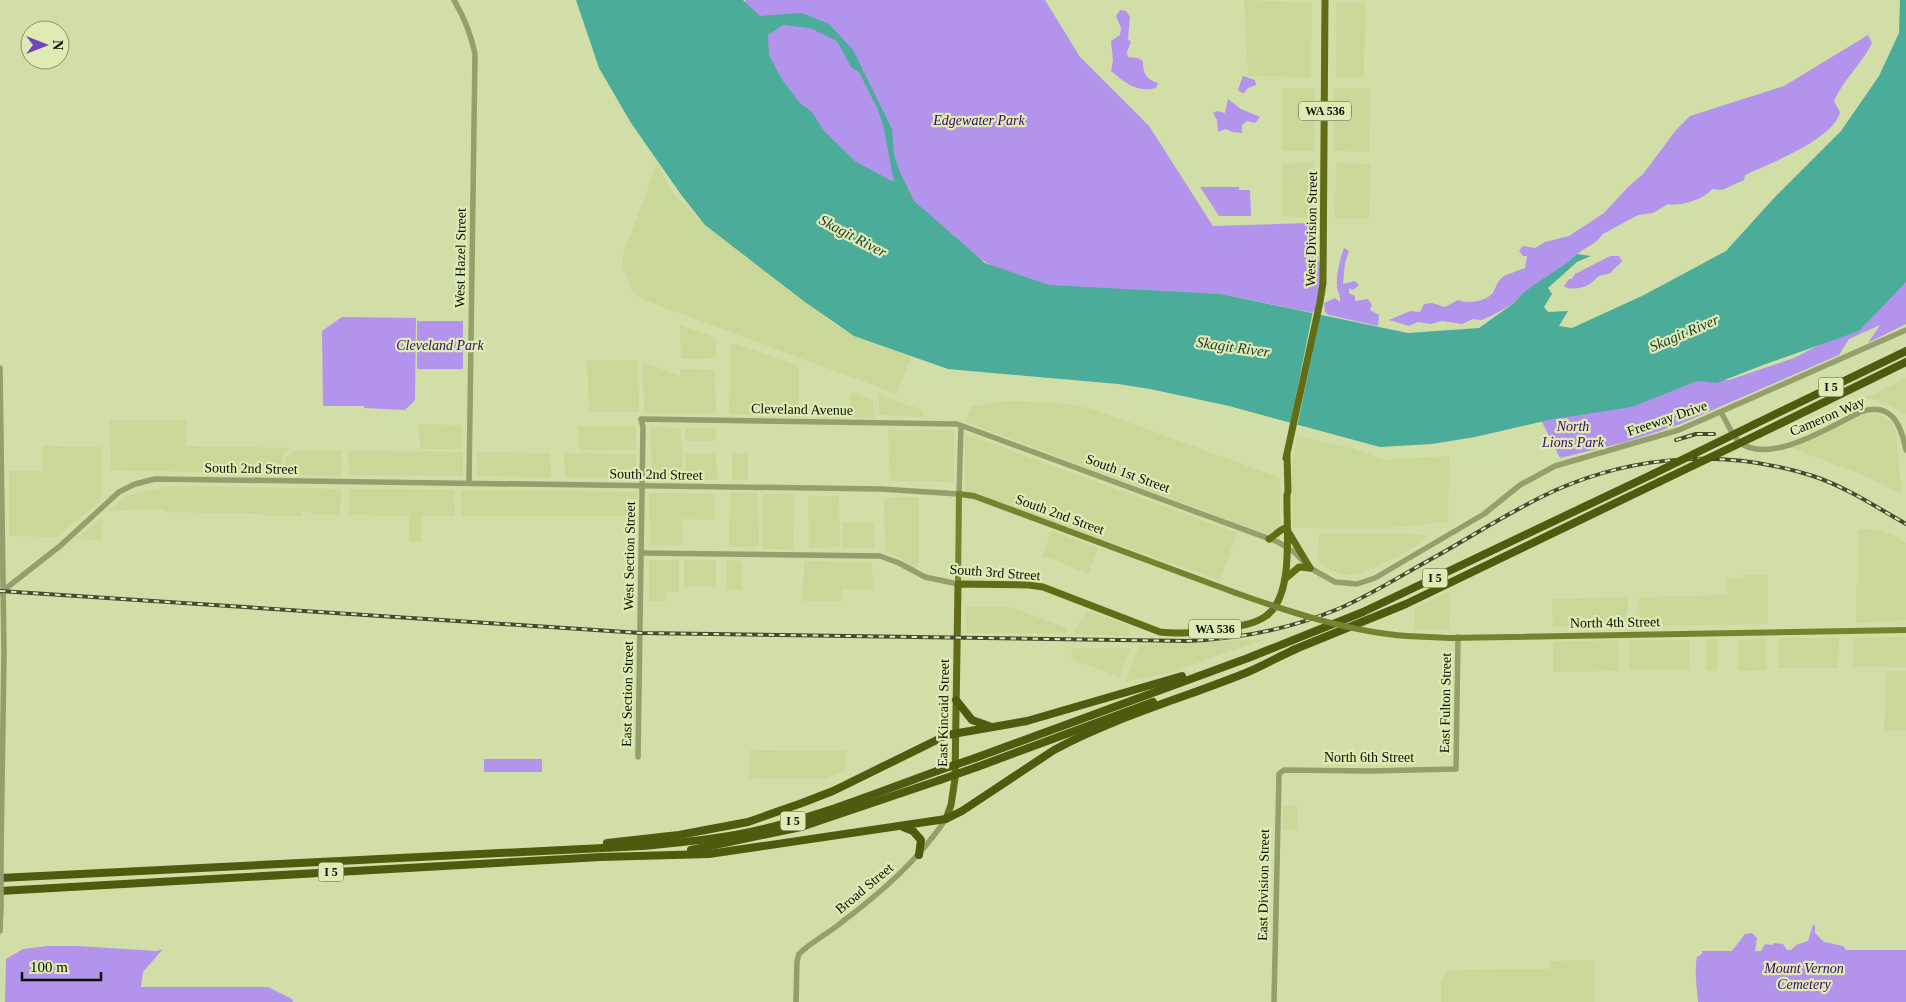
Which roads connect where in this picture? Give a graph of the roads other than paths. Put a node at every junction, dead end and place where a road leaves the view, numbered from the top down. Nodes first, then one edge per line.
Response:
1 (454, 0) edge
2 (1325, 0) edge
3 (1906, 330) edge
4 (1906, 350) edge
5 (1906, 362) edge
6 (0, 368) edge
7 (1721, 412) junction
8 (642, 419) joint
9 (961, 426) junction
10 (1906, 450) edge
11 (469, 483) junction
12 (643, 486) junction
13 (959, 494) junction
14 (1286, 528) junction
15 (1269, 538) junction
16 (1286, 547) junction
17 (642, 553) junction
18 (1310, 568) junction
19 (1286, 578) junction
20 (958, 584) junction
21 (2, 592) edge
22 (1326, 620) joint
23 (1906, 630) edge
24 (641, 633) joint
25 (1458, 637) junction
26 (1296, 649) junction
27 (2, 652) edge
28 (1211, 670) junction
29 (956, 700) junction
30 (998, 727) junction
31 (955, 732) junction
32 (638, 756) dead end
33 (1456, 769) joint
34 (1282, 770) joint
35 (954, 788) joint
36 (946, 819) junction
37 (901, 826) junction
38 (528, 852) junction
39 (662, 854) junction
40 (919, 855) junction
41 (1, 857) edge
42 (0, 878) edge
43 (0, 891) edge
44 (1, 907) edge
45 (0, 931) edge
46 (796, 1002) edge
47 (1274, 1002) edge

1 - 11 street, West Hazel Street
2 - 14 main road, West Division Street / WA 536
3 - 7 street, Freeway Drive
4 - 28 highway, I 5, bridge
5 - 26 highway, I 5, bridge
6 - 21 street
7 - 10 street, Cameron Way
7 - 18 street, Freeway Drive
8 - 9 street, Cleveland Avenue
8 - 12 street, West Section Street
9 - 13 street
9 - 15 street, South 1st Street
11 - 12 street, South 2nd Street
11 - 21 street, South 2nd Street
12 - 13 street, South 2nd Street
12 - 17 street, West Section Street
13 - 20 main road
13 - 22 main road, South 2nd Street, bridge
14 - 15 main road
14 - 16 main road, West Division Street / WA 536
14 - 18 main road
15 - 16 street, South 1st Street
16 - 18 street, Freeway Drive
16 - 19 main road, West Division Street / WA 536
17 - 20 street, South 3rd Street
17 - 24 street, West Section Street
18 - 19 main road
19 - 20 main road, South 3rd Street / WA 536
20 - 29 main road, East Kincaid Street
21 - 27 street
22 - 25 main road, North 4th Street, bridge
23 - 25 main road, North 4th Street
24 - 32 street, East Section Street
25 - 33 street, East Fulton Street
26 - 36 highway
26 - 39 highway, I 5, bridge
27 - 41 street
28 - 30 highway
28 - 38 highway, I 5, bridge
29 - 30 highway
29 - 31 main road, East Kincaid Street
30 - 31 highway
31 - 35 main road, East Kincaid Street
31 - 38 highway
33 - 34 street, North 6th Street
34 - 47 street, East Division Street
35 - 36 main road, Broad Street
36 - 37 highway
36 - 40 street, Broad Street
37 - 39 highway
37 - 40 highway
38 - 42 highway, I 5
39 - 43 highway, I 5
40 - 46 street, Broad Street
41 - 44 street, bridge
44 - 45 street

